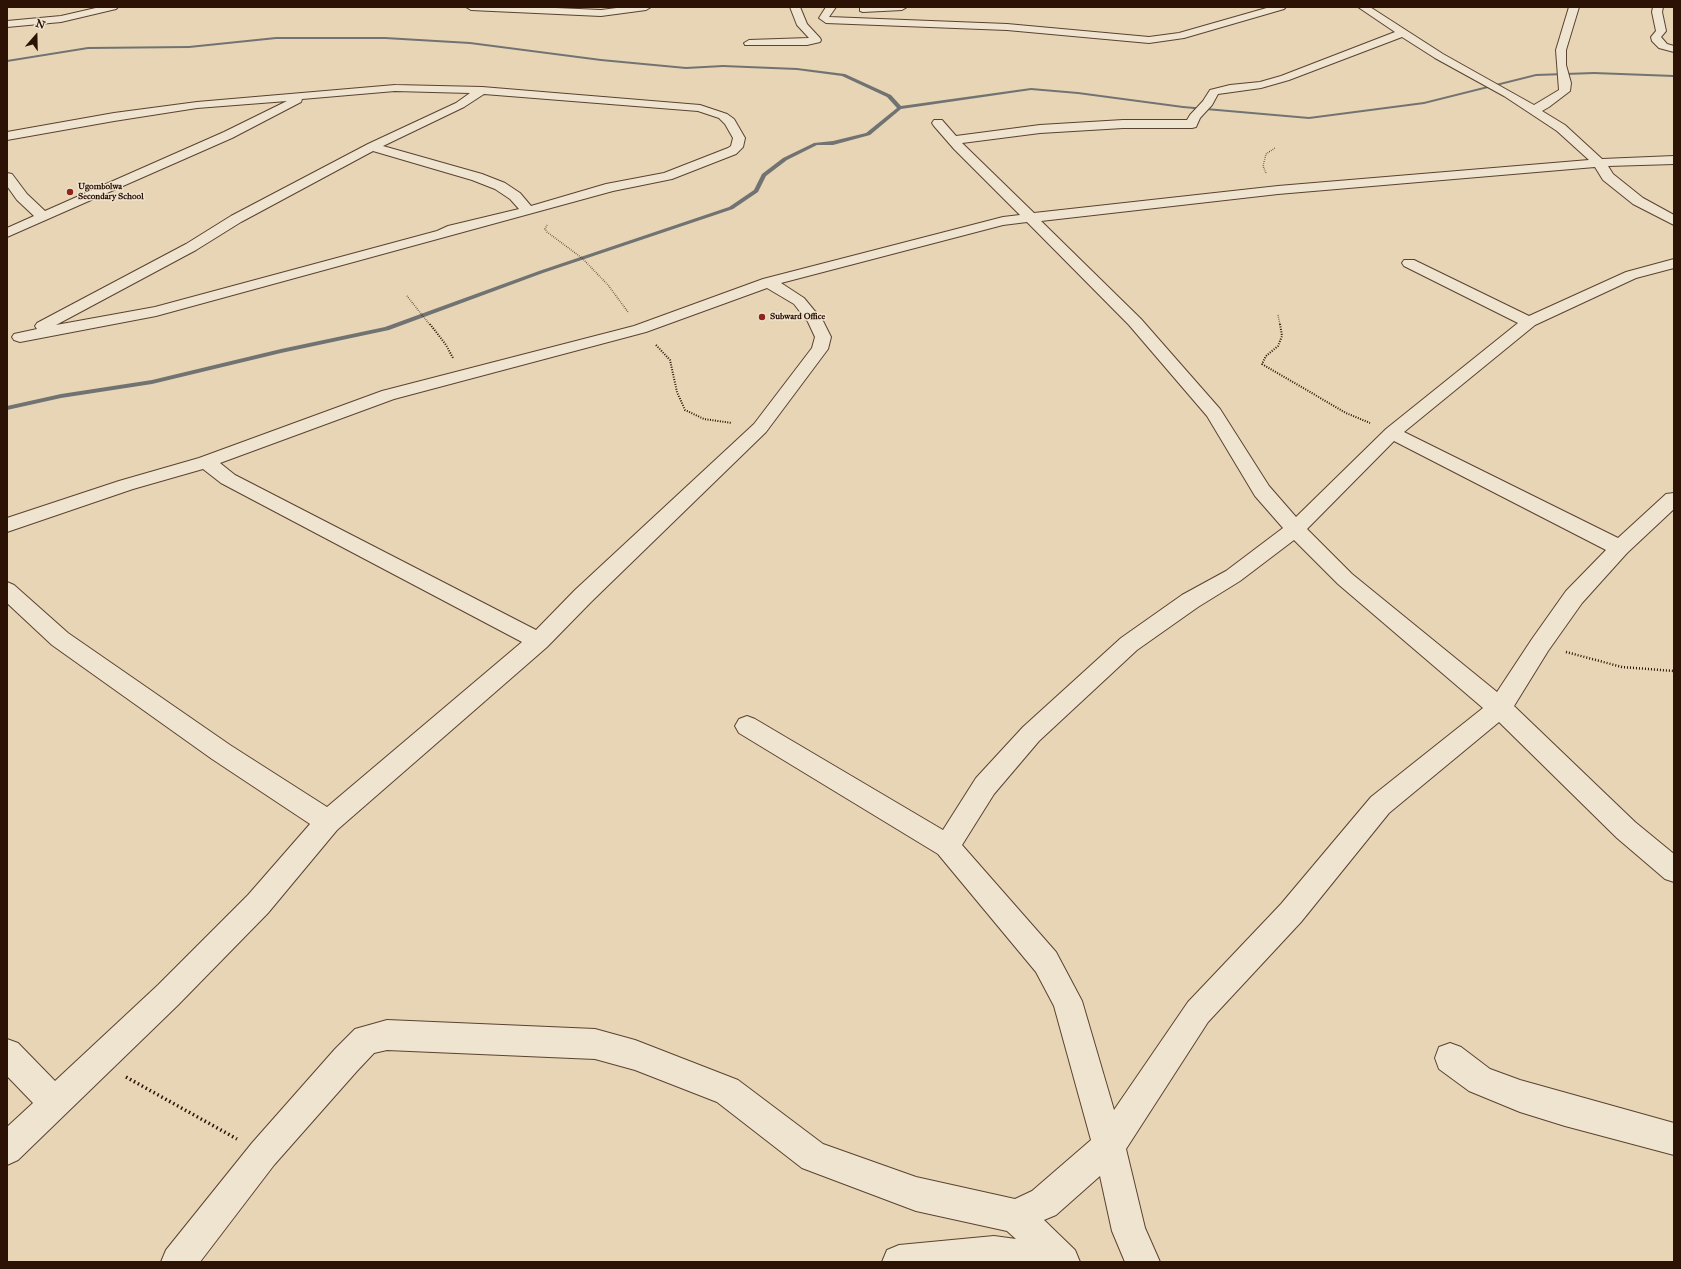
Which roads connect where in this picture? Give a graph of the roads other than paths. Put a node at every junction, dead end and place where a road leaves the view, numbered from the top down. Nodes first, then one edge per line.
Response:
1 (112, 7) edge
2 (471, 7) edge
3 (646, 7) edge
4 (795, 7) edge
5 (902, 7) edge
6 (1280, 7) edge
7 (1362, 7) edge
8 (1574, 7) edge
9 (1658, 7) edge
10 (525, 8) edge
11 (807, 8) edge
12 (830, 8) edge
13 (854, 9) dead end
14 (842, 10) dead end
15 (979, 13) dead end
16 (7, 24) edge
17 (978, 26) junction
18 (1403, 33) junction
19 (749, 43) dead end
20 (1674, 49) edge
21 (482, 90) junction
22 (306, 94) junction
23 (1533, 110) junction
24 (938, 122) dead end
25 (7, 136) edge
26 (954, 140) junction
27 (372, 147) junction
28 (1674, 160) edge
29 (1599, 163) junction
30 (7, 177) edge
31 (528, 211) junction
32 (42, 216) junction
33 (1033, 219) junction
34 (1674, 221) edge
35 (7, 233) edge
36 (1409, 263) dead end
37 (1674, 263) edge
38 (768, 282) junction
39 (1529, 322) junction
40 (14, 339) edge
41 (1392, 433) junction
42 (206, 462) junction
43 (1674, 498) edge
44 (7, 525) edge
45 (1295, 529) junction
46 (1620, 548) junction
47 (7, 590) edge
48 (539, 641) junction
49 (1500, 708) junction
50 (747, 726) dead end
51 (328, 822) junction
52 (947, 846) junction
53 (1674, 870) edge
54 (7, 1054) edge
55 (1450, 1058) dead end
56 (56, 1103) junction
57 (1674, 1138) edge
58 (1109, 1146) junction
59 (7, 1150) edge
60 (1016, 1216) junction
61 (178, 1262) edge
62 (899, 1262) edge
63 (1049, 1262) edge
64 (1063, 1262) edge
65 (1143, 1262) edge

1 - 16 street
2 - 10 street
3 - 10 street
4 - 19 street
5 - 13 street
6 - 17 street
7 - 18 street
8 - 23 street
9 - 20 street
11 - 12 street
12 - 14 street
12 - 17 street
15 - 17 street
18 - 23 street
18 - 26 street
21 - 22 street
21 - 27 street
21 - 31 street
22 - 25 street
22 - 32 street
23 - 29 street
24 - 26 street
26 - 33 street
27 - 31 street
27 - 40 street
28 - 29 street
29 - 33 street
29 - 34 street
30 - 32 street
31 - 40 street
32 - 35 street
33 - 38 street
33 - 45 street
36 - 39 street
37 - 39 street
38 - 42 street
38 - 48 street
39 - 41 street
41 - 45 street
41 - 46 street
42 - 44 street
42 - 48 street
43 - 46 street
45 - 49 street
45 - 52 street
46 - 49 street
47 - 51 street
48 - 51 street
49 - 53 street
49 - 58 street
50 - 52 street
51 - 56 street
52 - 58 street
54 - 56 street
55 - 57 street
56 - 59 street
58 - 60 street
58 - 65 street
60 - 61 street
60 - 64 street
62 - 63 street

